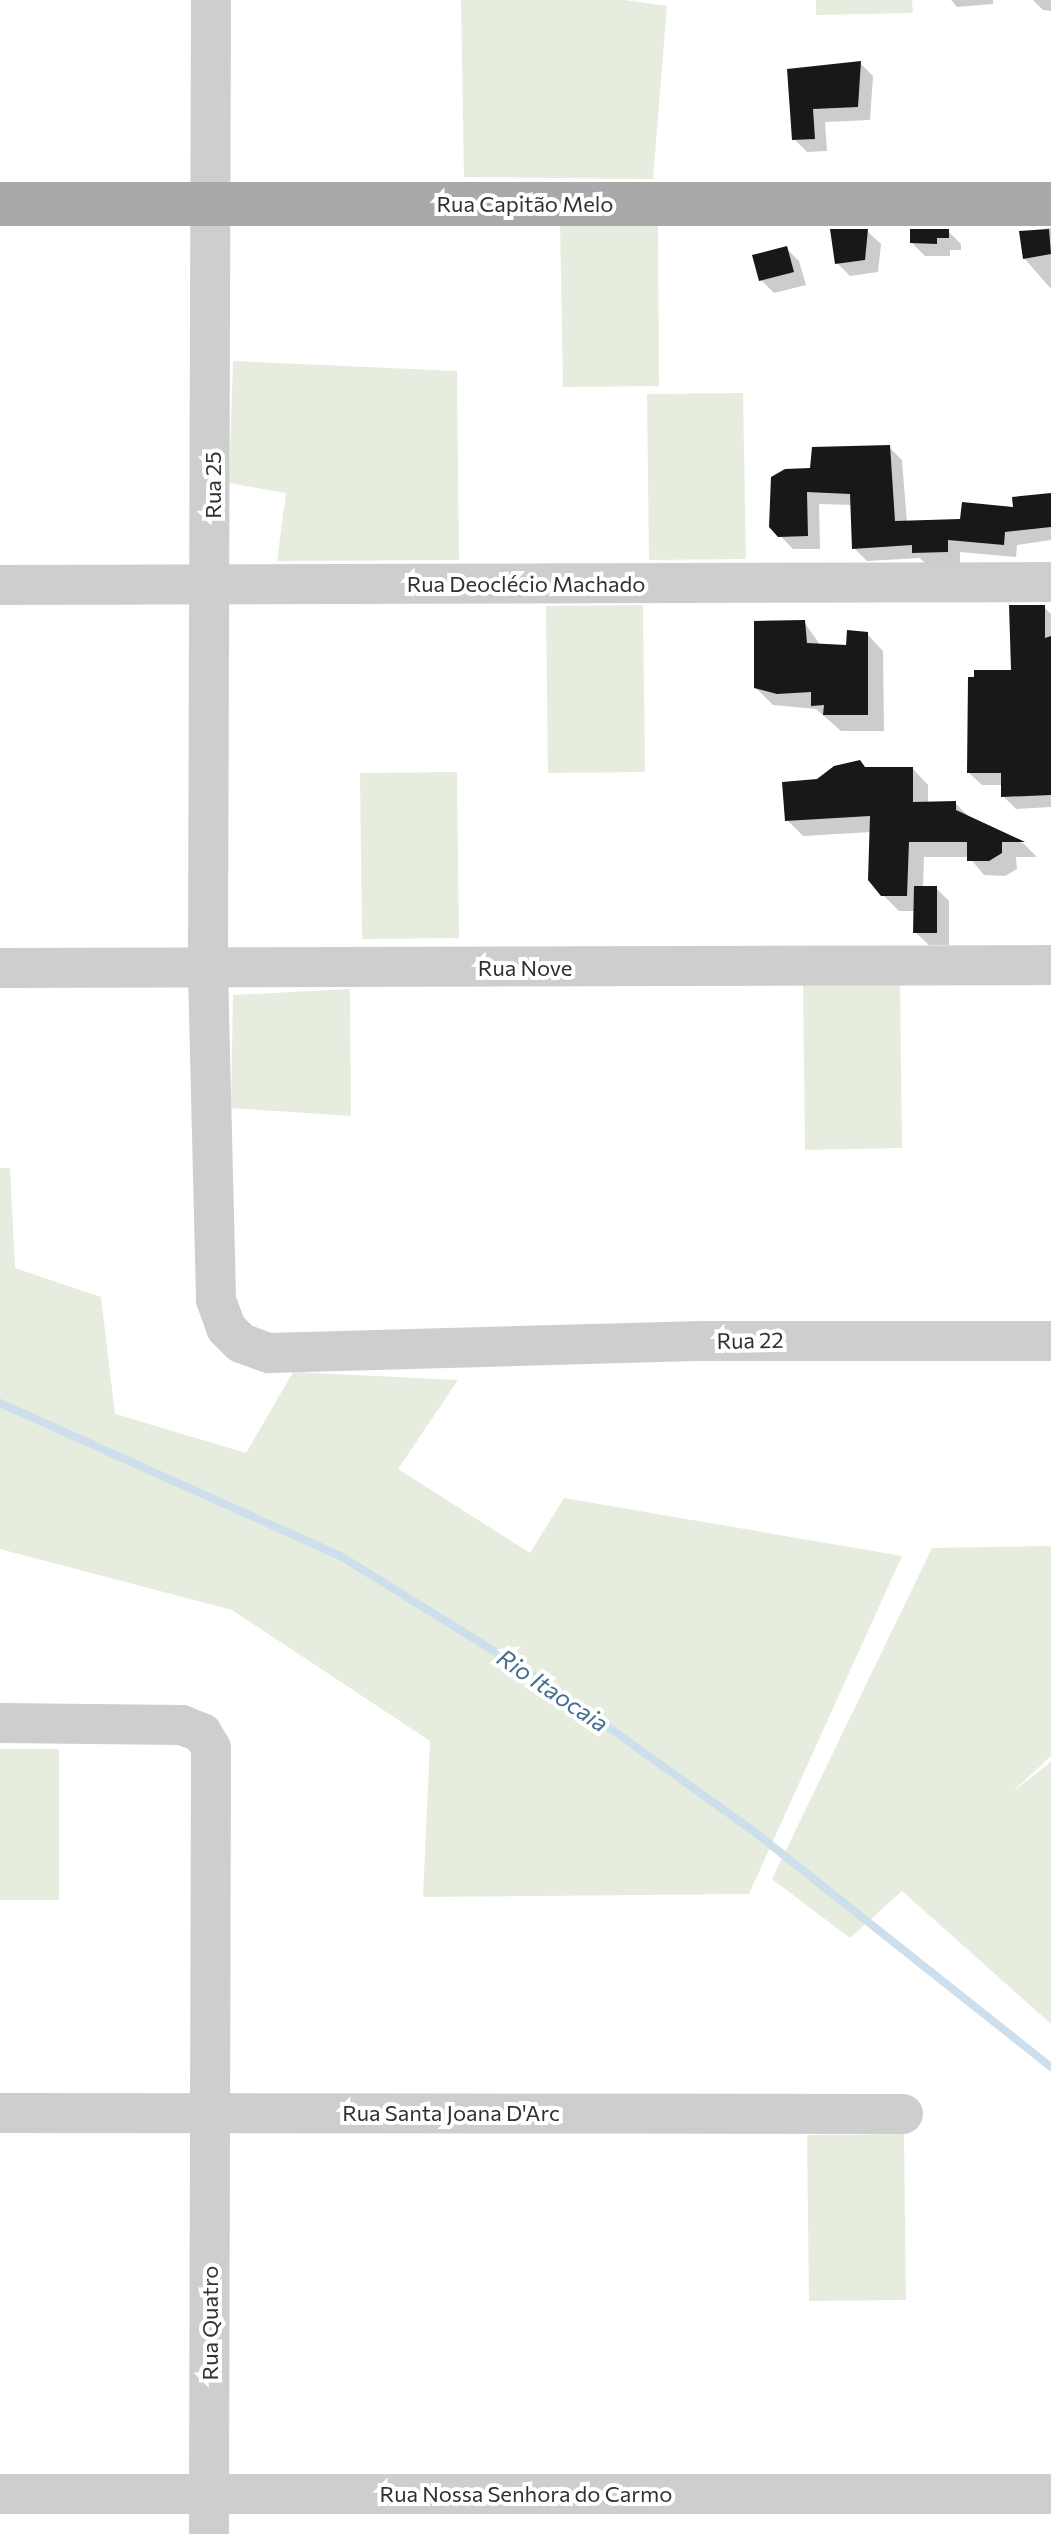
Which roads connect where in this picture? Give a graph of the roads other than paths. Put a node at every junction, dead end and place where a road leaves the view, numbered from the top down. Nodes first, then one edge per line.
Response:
1 (211, 0) edge
2 (0, 204) edge
3 (211, 204) junction
4 (1051, 204) edge
5 (1051, 582) edge
6 (0, 585) edge
7 (213, 585) junction
8 (1051, 965) edge
9 (0, 968) edge
10 (208, 971) junction
11 (1051, 1341) edge
12 (0, 1723) edge
13 (0, 2113) edge
14 (212, 2113) junction
15 (903, 2114) dead end
16 (0, 2494) edge
17 (209, 2494) junction
18 (1051, 2494) edge
19 (209, 2534) edge

1 - 3 street, Rua 25
2 - 3 main road, Rua Capitão Melo
3 - 4 main road, Rua Capitão Melo
3 - 7 street, Rua 25
5 - 7 street, Rua Deoclécio Machado
6 - 7 street, Rua Deoclécio Machado
7 - 10 street, Rua 25
8 - 10 street, Rua Nove
9 - 10 street, Rua Nove
10 - 11 street, Rua 22
12 - 14 street, Rua Quatro
13 - 14 street, Rua Santa Joana D'Arc
14 - 15 street, Rua Santa Joana D'Arc
14 - 17 street, Rua Quatro
16 - 17 street, Rua Nossa Senhora do Carmo
17 - 18 street, Rua Nossa Senhora do Carmo
17 - 19 street, Rua Quatro

